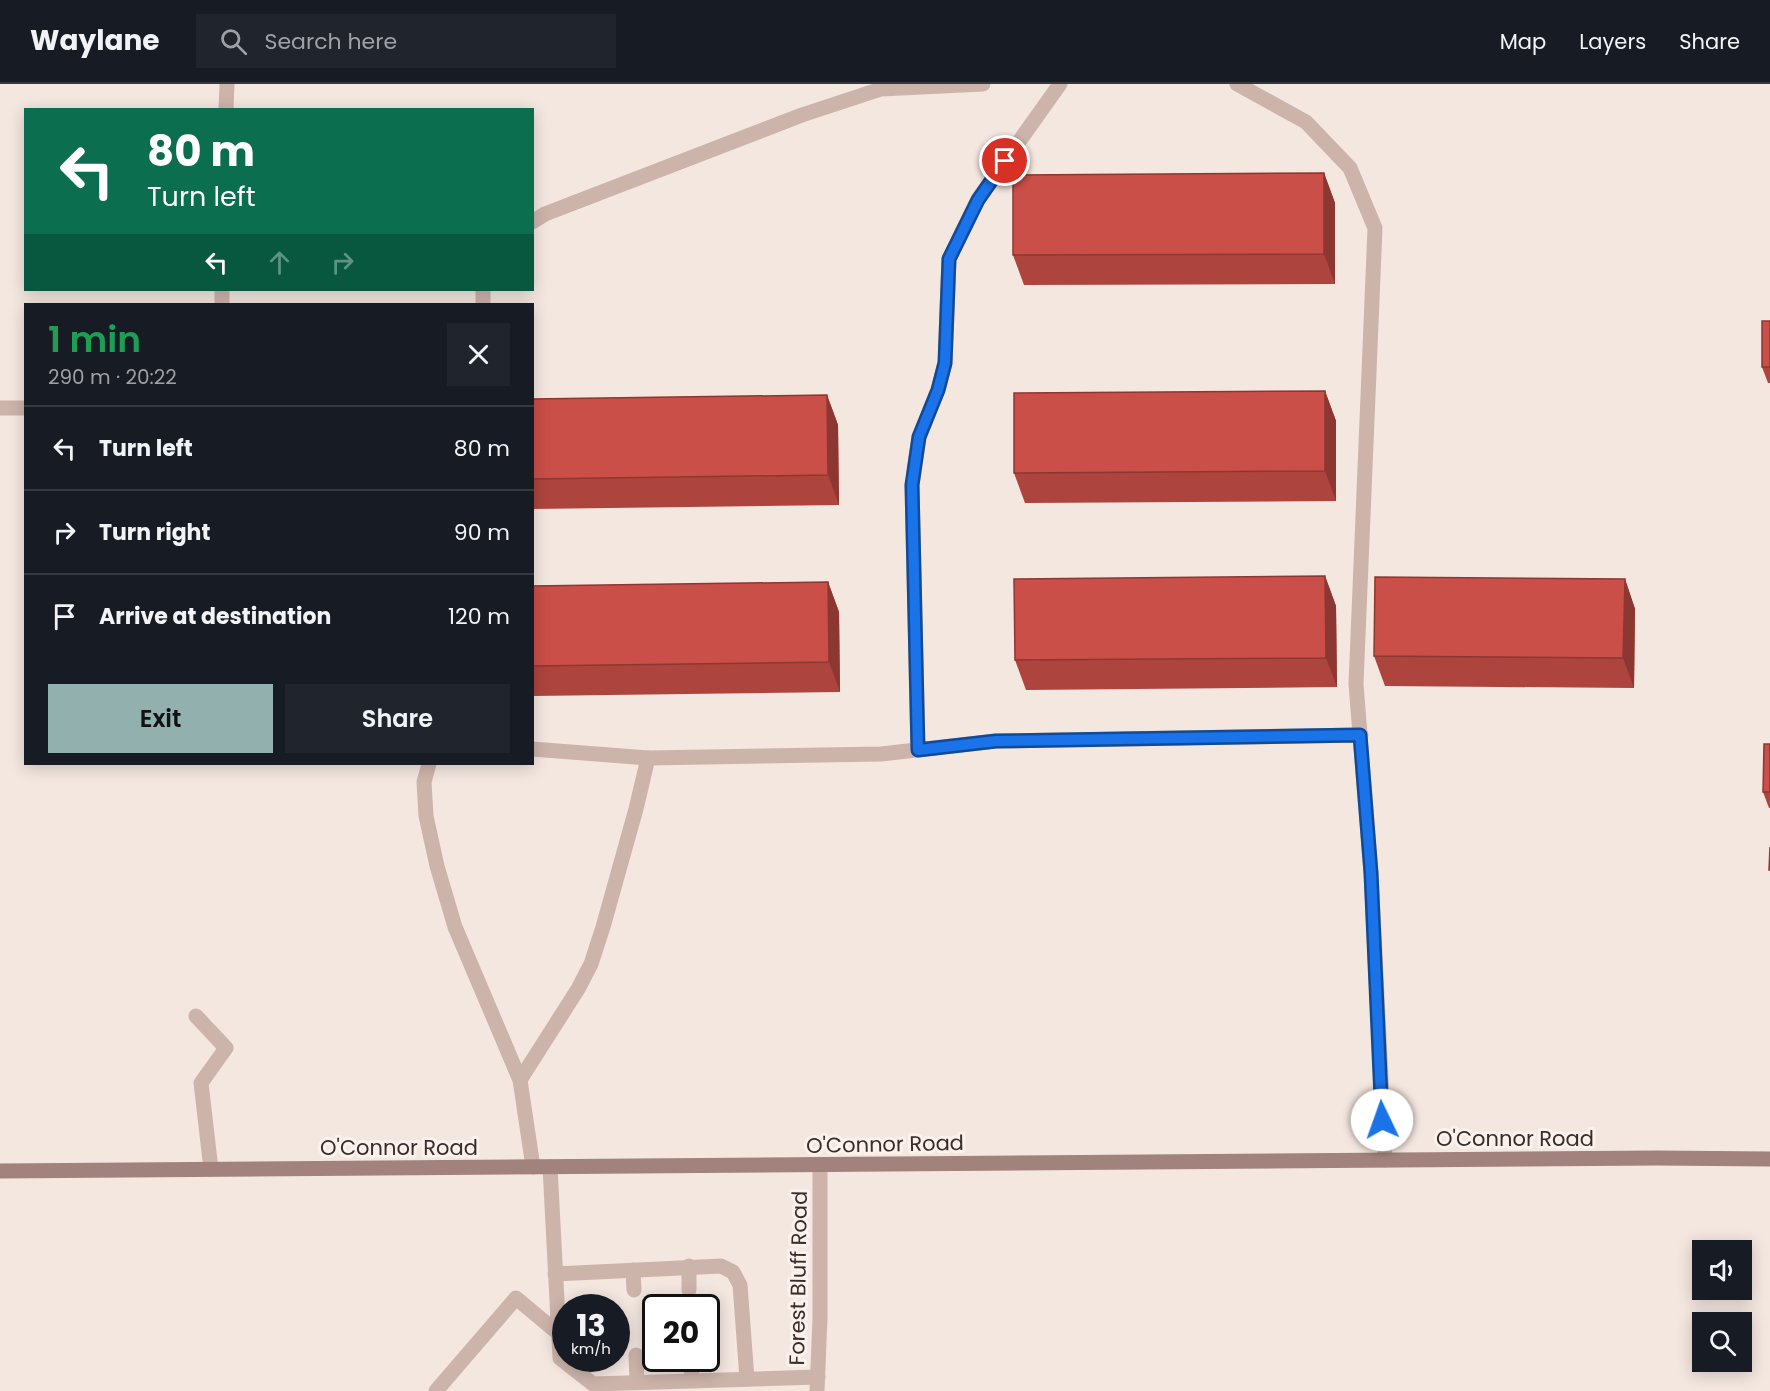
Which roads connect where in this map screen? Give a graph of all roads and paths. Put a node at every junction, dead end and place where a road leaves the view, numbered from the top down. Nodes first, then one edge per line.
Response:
1 (227, 84) edge
2 (983, 84) edge
3 (1060, 84) edge
4 (1237, 84) edge
5 (226, 108) edge
6 (534, 221) edge
7 (0, 408) edge
8 (24, 408) edge
9 (1360, 735) junction
10 (534, 749) edge
11 (918, 750) junction
12 (648, 758) junction
13 (429, 765) edge
14 (196, 1016) dead end
15 (520, 1080) junction
16 (1770, 1159) edge
17 (1385, 1160) junction
18 (820, 1166) junction
19 (533, 1167) junction
20 (550, 1167) junction
21 (211, 1169) junction
22 (0, 1171) edge
23 (689, 1266) junction
24 (633, 1270) junction
25 (555, 1274) junction
26 (634, 1290) dead end
27 (689, 1290) dead end
28 (556, 1294) edge
29 (552, 1329) edge
30 (636, 1355) dead end
31 (578, 1372) edge
32 (692, 1372) edge
33 (747, 1379) junction
34 (692, 1380) junction
35 (637, 1383) junction
36 (817, 1384) edge
37 (436, 1391) edge

1 - 5 street
2 - 6 street
3 - 11 street
4 - 9 street
7 - 8 street
9 - 11 street
9 - 17 street
10 - 12 street
11 - 12 street
12 - 15 street
13 - 15 street
14 - 21 street
15 - 19 street
16 - 17 main road, O'Connor Road
17 - 18 main road, O'Connor Road
18 - 20 main road, O'Connor Road
18 - 36 street, Forest Bluff Road
19 - 20 main road, O'Connor Road
19 - 21 main road, O'Connor Road
20 - 25 street
21 - 22 main road, O'Connor Road
23 - 24 street
23 - 27 street
23 - 33 street
24 - 25 street
24 - 26 street
25 - 28 street
29 - 37 street
30 - 35 street
31 - 35 street
32 - 34 street
33 - 34 street
33 - 36 street
34 - 35 street

